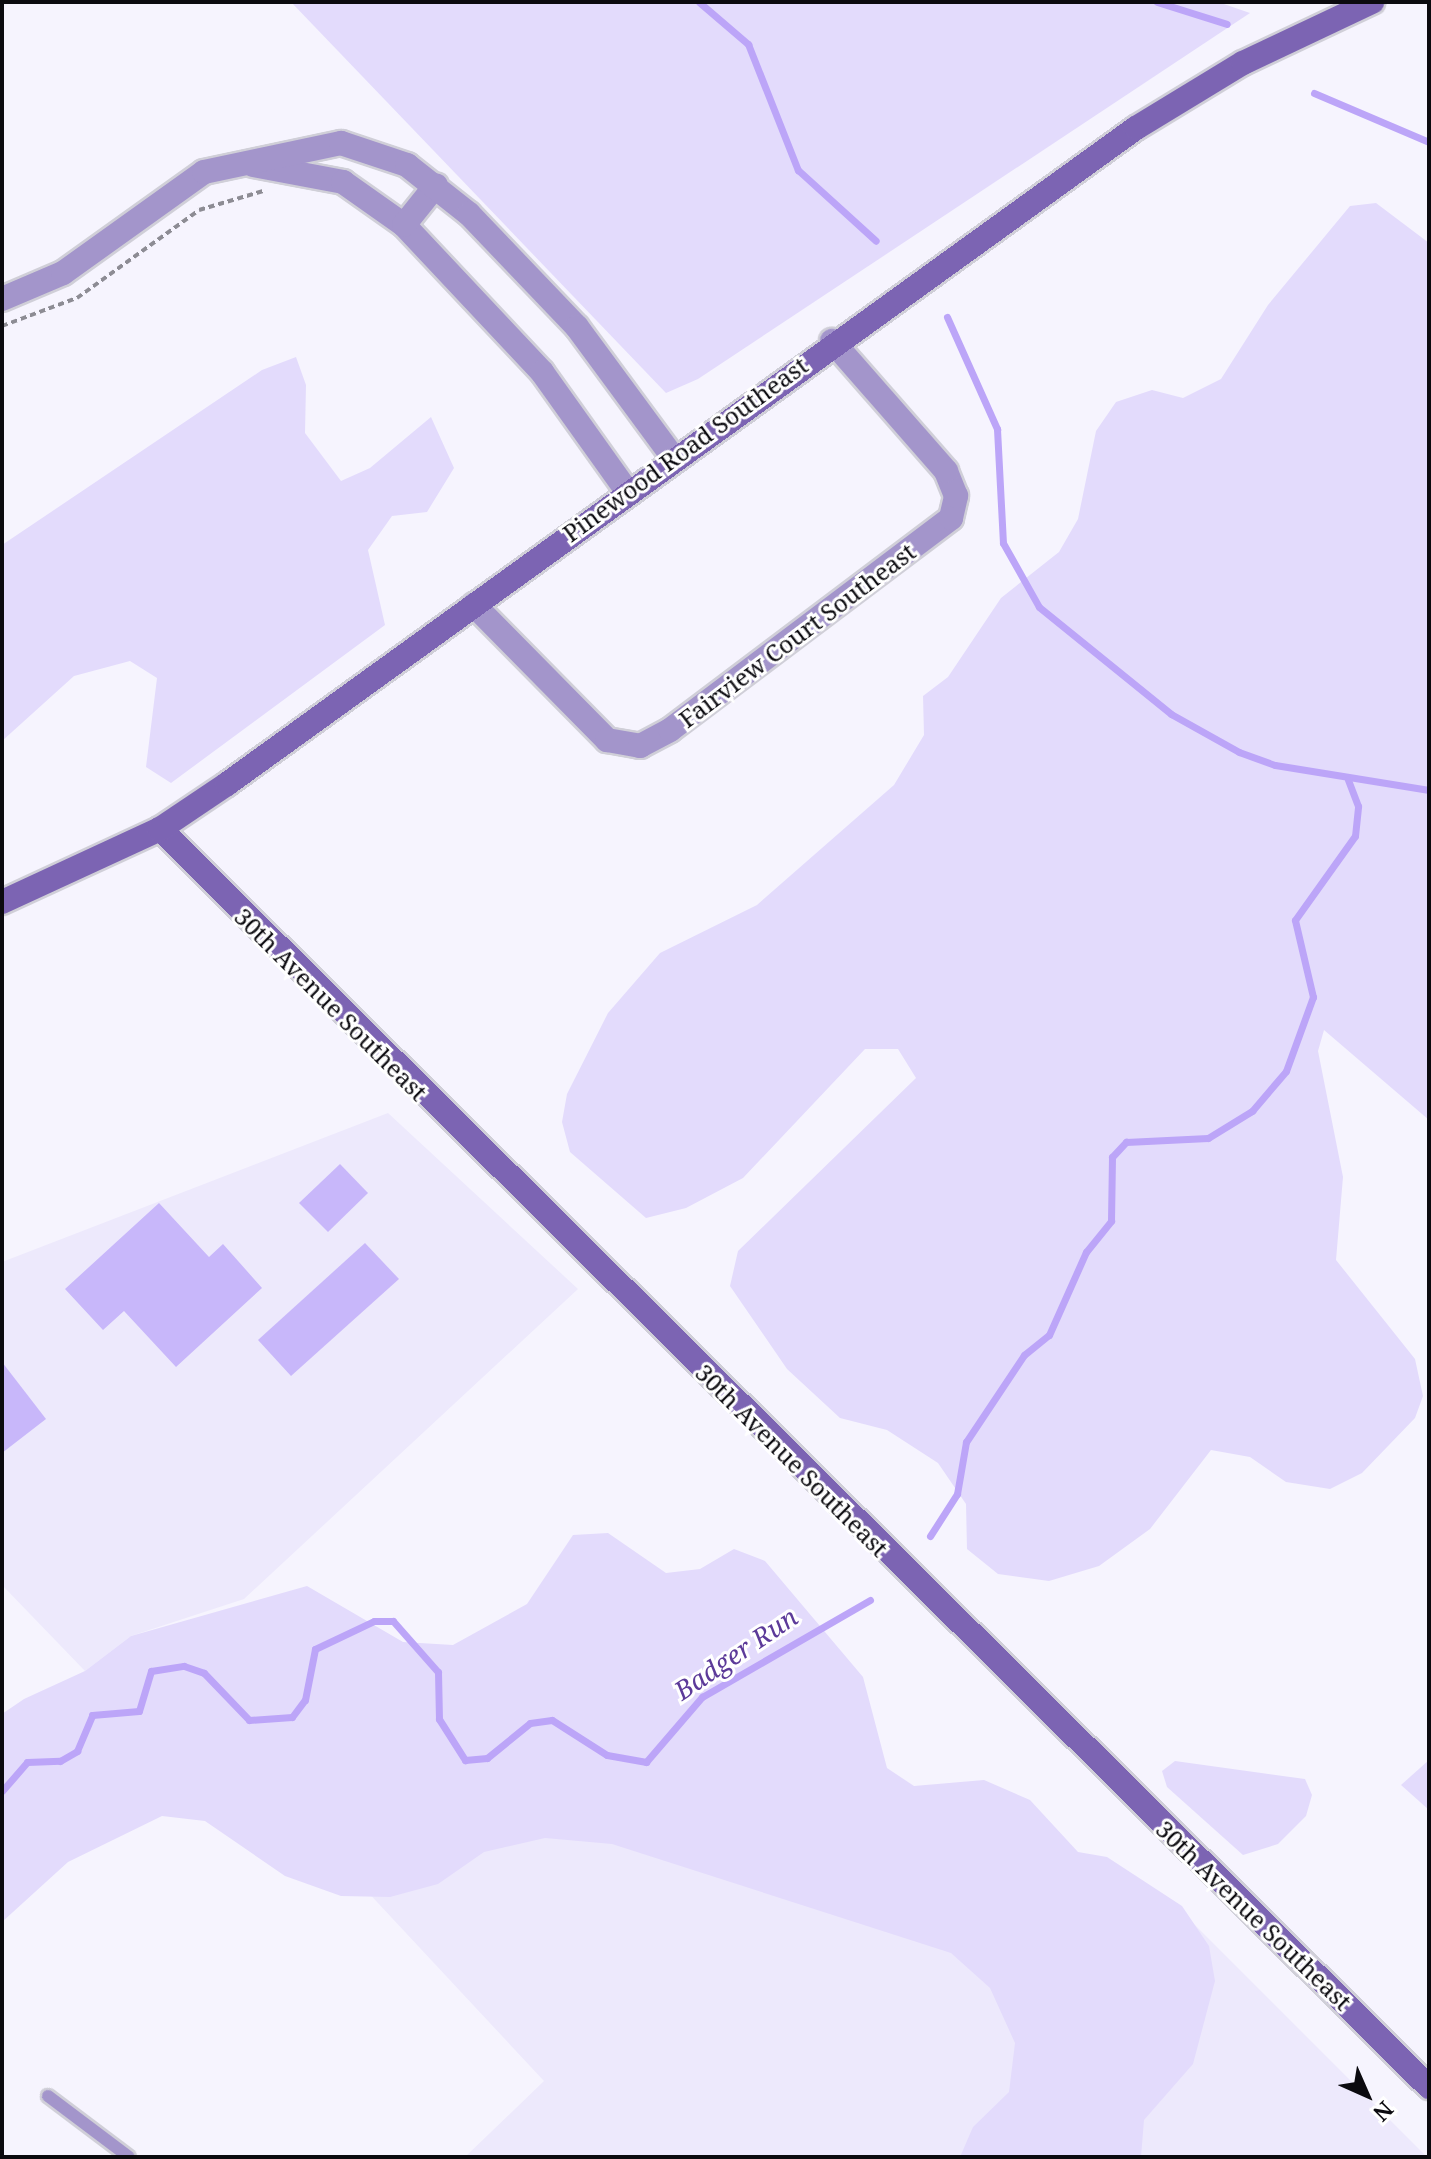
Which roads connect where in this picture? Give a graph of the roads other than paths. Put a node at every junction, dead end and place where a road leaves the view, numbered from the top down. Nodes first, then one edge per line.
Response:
1 (1372, 2) edge
2 (227, 163) junction
3 (436, 185) junction
4 (404, 225) junction
5 (2, 299) edge
6 (832, 341) junction
7 (673, 457) junction
8 (627, 491) junction
9 (474, 605) junction
10 (160, 829) junction
11 (2, 902) edge
12 (1429, 2087) edge
13 (48, 2096) dead end
14 (129, 2157) edge

1 - 6 street, Pinewood Road Southeast
2 - 3 street
2 - 4 street
2 - 5 street
3 - 4 street
3 - 7 street
4 - 8 street
6 - 7 street, Pinewood Road Southeast
6 - 9 street, Fairview Court Southeast
7 - 8 street, Pinewood Road Southeast
8 - 9 street, Pinewood Road Southeast
9 - 10 street, Pinewood Road Southeast
10 - 11 street, Pinewood Road Southeast
10 - 12 street, 30th Avenue Southeast
13 - 14 lane

